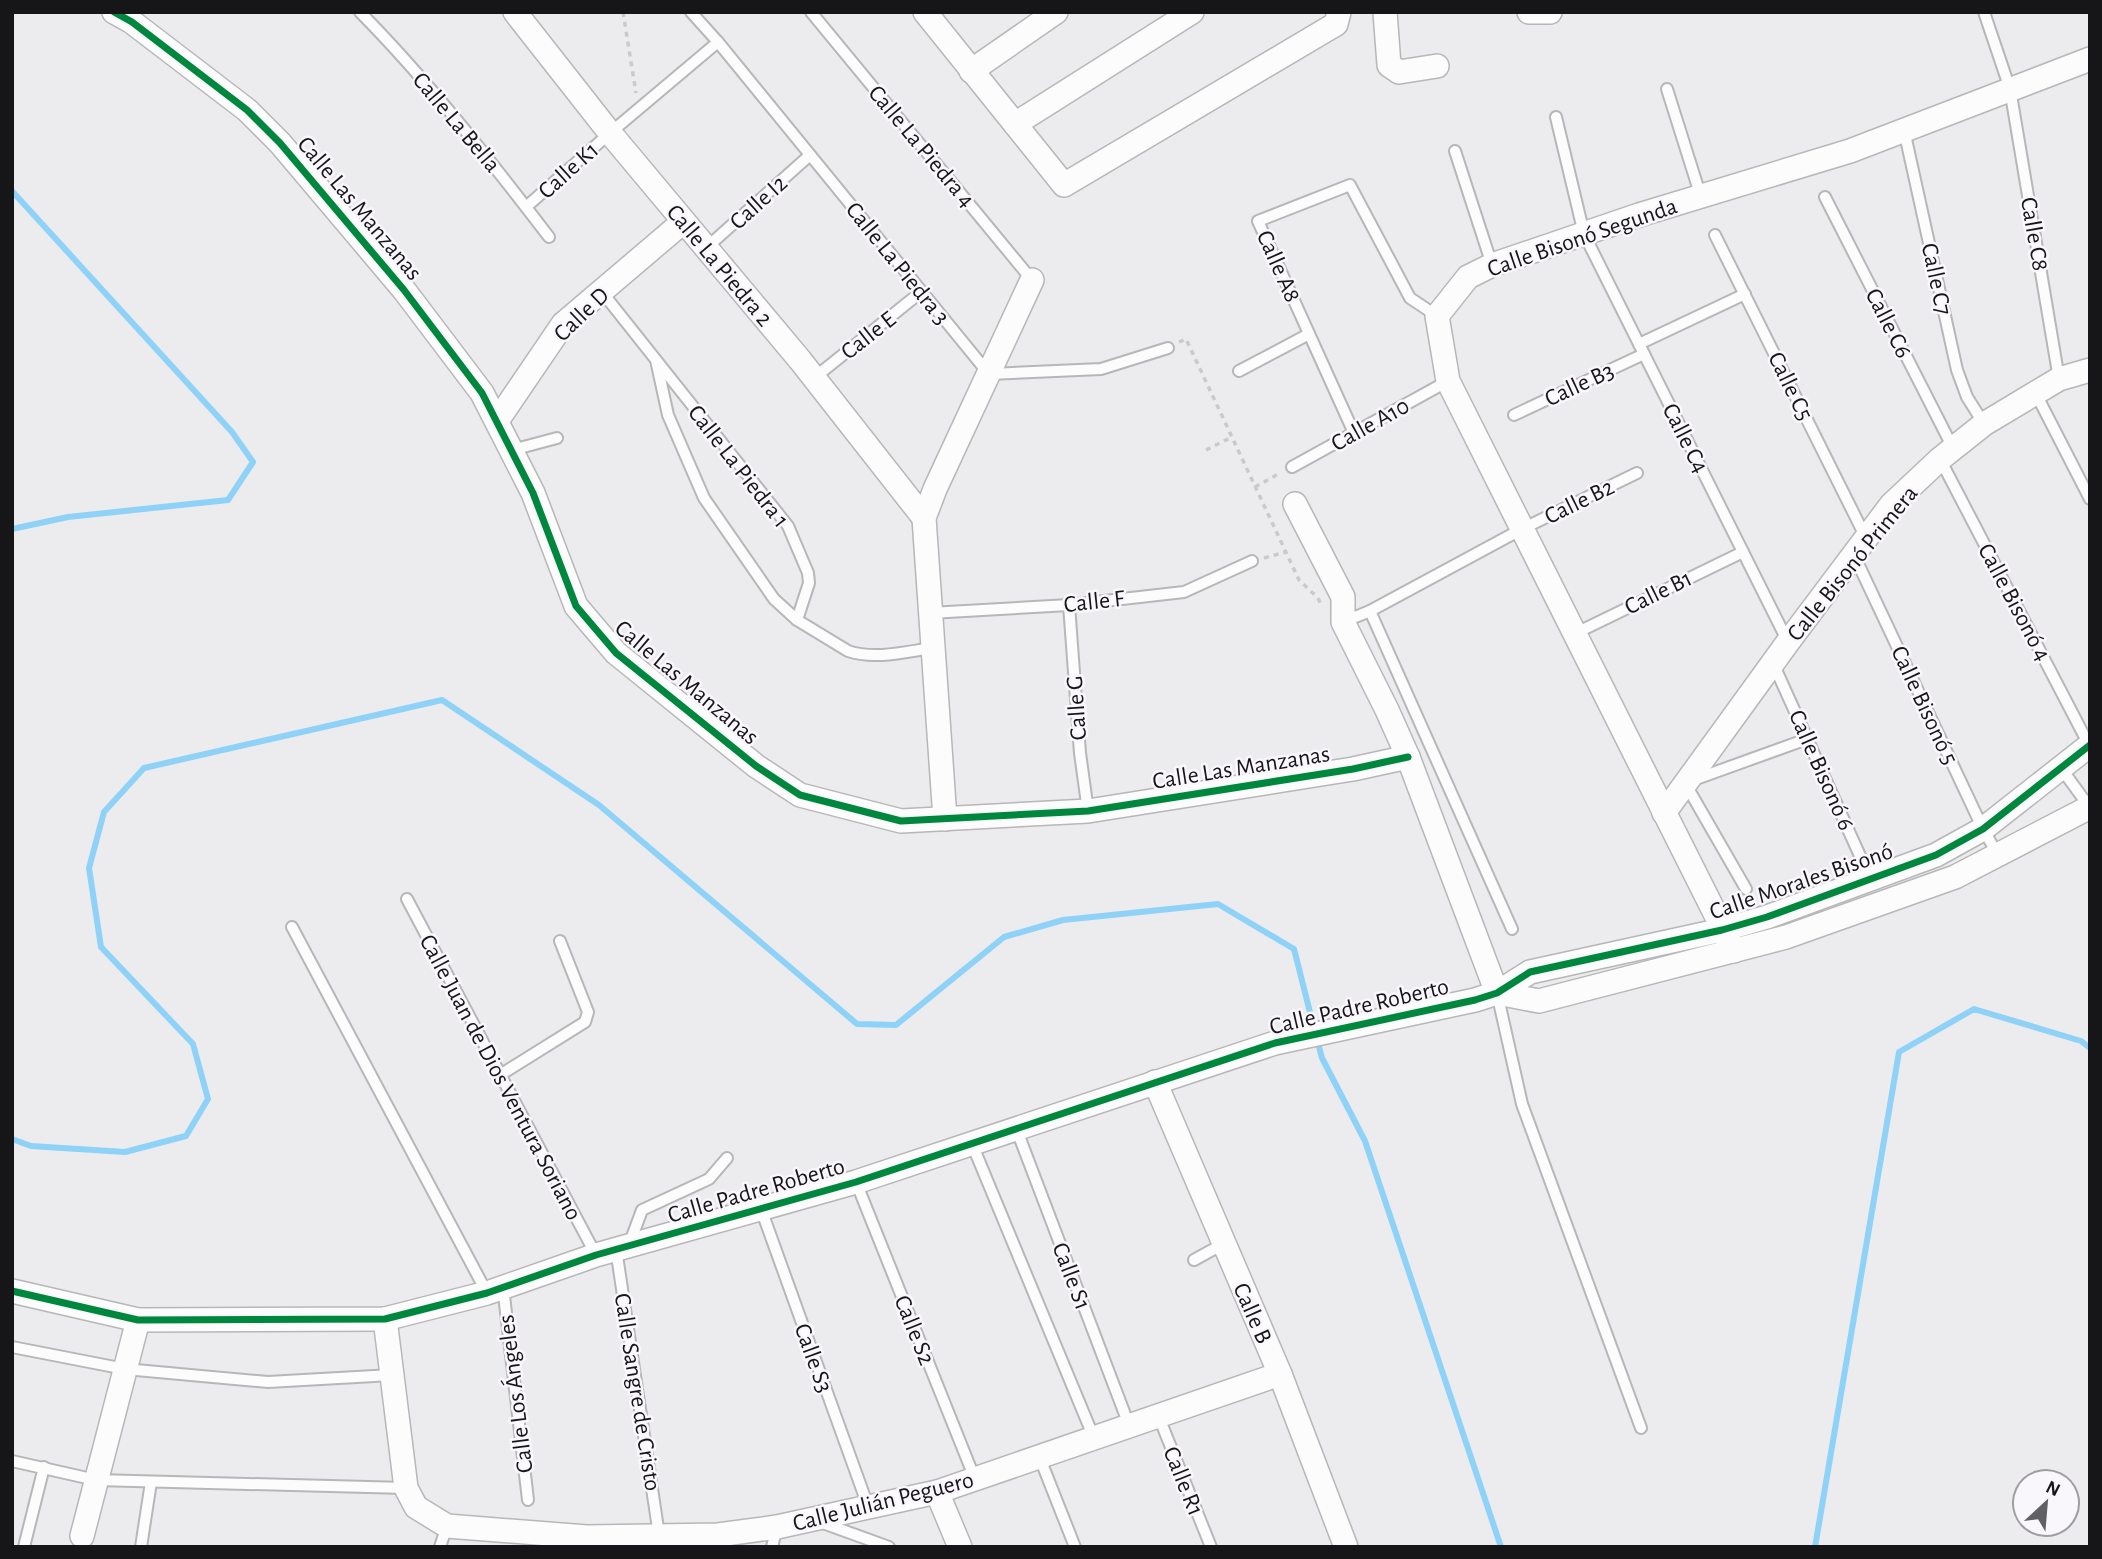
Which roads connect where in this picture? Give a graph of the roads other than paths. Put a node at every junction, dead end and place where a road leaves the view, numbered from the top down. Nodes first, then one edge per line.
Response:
1 (360, 12) edge
2 (515, 12) edge
3 (691, 12) edge
4 (811, 12) edge
5 (925, 12) edge
6 (1056, 12) edge
7 (1192, 12) edge
8 (1339, 12) edge
9 (1385, 12) edge
10 (1984, 12) edge
11 (128, 16) edge
12 (718, 42) junction
13 (2090, 59) edge
14 (1437, 66) dead end
15 (971, 72) junction
16 (1667, 89) dead end
17 (2010, 89) junction
18 (1556, 117) dead end
19 (1015, 124) junction
20 (1904, 130) junction
21 (610, 133) junction
22 (1455, 151) dead end
23 (810, 155) junction
24 (1701, 197) junction
25 (1825, 197) dead end
26 (526, 207) junction
27 (683, 222) junction
28 (1584, 234) junction
29 (1715, 235) dead end
30 (549, 237) dead end
31 (705, 249) junction
32 (1492, 265) junction
33 (1032, 280) joint
34 (602, 292) junction
35 (921, 292) junction
36 (1745, 294) junction
37 (1437, 316) junction
38 (1309, 334) junction
39 (1168, 348) road end
40 (1641, 349) junction
41 (656, 360) junction
42 (2090, 370) edge
43 (1239, 371) dead end
44 (989, 374) junction
45 (814, 378) junction
46 (2059, 379) junction
47 (1448, 381) junction
48 (2035, 392) junction
49 (1514, 415) dead end
50 (497, 421) junction
51 (1984, 424) junction
52 (1353, 433) junction
53 (557, 438) dead end
54 (512, 450) junction
55 (1946, 454) junction
56 (1292, 467) road end
57 (1636, 473) dead end
58 (2090, 499) edge
59 (1295, 504) dead end
60 (924, 518) junction
61 (1522, 529) junction
62 (1860, 547) junction
63 (1743, 552) junction
64 (1252, 561) road end
65 (1069, 605) junction
66 (1370, 611) junction
67 (929, 613) junction
68 (797, 620) junction
69 (1343, 622) junction
70 (1574, 634) junction
71 (1788, 642) junction
72 (932, 648) junction
73 (1773, 663) junction
74 (1807, 739) junction
75 (2090, 745) edge
76 (1408, 757) junction
77 (2061, 768) junction
78 (1685, 783) junction
79 (2089, 807) edge
80 (1088, 811) junction
81 (1664, 813) junction
82 (945, 819) junction
83 (1983, 828) junction
84 (1998, 855) junction
85 (1870, 878) junction
86 (1746, 888) dead end
87 (407, 899) dead end
88 (292, 927) dead end
89 (1512, 929) dead end
90 (1722, 930) junction
91 (560, 941) dead end
92 (1734, 951) junction
93 (1497, 993) junction
94 (500, 1075) junction
95 (1155, 1082) junction
96 (1016, 1128) junction
97 (972, 1143) junction
98 (727, 1158) dead end
99 (856, 1182) junction
100 (761, 1209) junction
101 (1223, 1244) junction
102 (615, 1249) junction
103 (1194, 1260) dead end
104 (495, 1290) junction
105 (12, 1291) edge
106 (385, 1319) junction
107 (138, 1320) junction
108 (12, 1347) edge
109 (125, 1369) junction
110 (1280, 1374) junction
111 (392, 1376) junction
112 (1158, 1415) junction
113 (1129, 1425) junction
114 (1642, 1428) dead end
115 (1094, 1438) junction
116 (1039, 1456) junction
117 (12, 1461) edge
118 (44, 1467) junction
119 (975, 1479) junction
120 (96, 1480) junction
121 (151, 1482) junction
122 (405, 1488) junction
123 (937, 1492) junction
124 (528, 1500) dead end
125 (868, 1506) junction
126 (810, 1519) junction
127 (659, 1535) junction
128 (82, 1536) dead end
129 (444, 1536) edge
130 (775, 1537) edge
131 (539, 1540) edge
132 (716, 1541) edge
133 (24, 1547) edge
134 (141, 1547) edge
135 (889, 1547) edge
136 (960, 1547) edge
137 (1075, 1547) edge
138 (1211, 1547) edge
139 (1346, 1547) edge

1 - 26 lane, Calle La Bella
2 - 21 street, Calle La Piedra 2
3 - 12 lane, Calle La Piedra 3
4 - 33 lane, Calle La Piedra 4
5 - 15 street
6 - 15 street
7 - 19 street
8 - 19 street
9 - 14 street
10 - 17 lane, Calle C8
11 - 50 street, Calle Las Manzanas
12 - 21 lane, Calle K1
12 - 23 lane, Calle La Piedra 3
13 - 17 street, Calle Bisonó Segunda
15 - 19 street
16 - 24 lane
17 - 20 street, Calle Bisonó Segunda
17 - 46 lane, Calle C8
18 - 28 lane, Calle C4
20 - 24 street, Calle Bisonó Segunda
20 - 51 lane, Calle C7
21 - 26 lane, Calle K1
21 - 27 street, Calle La Piedra 2
22 - 32 lane
23 - 31 lane, Calle I2
23 - 35 lane, Calle La Piedra 3
24 - 28 street, Calle Bisonó Segunda
25 - 55 lane, Calle C6
26 - 30 lane, Calle La Bella
27 - 31 street, Calle La Piedra 2
27 - 34 street, Calle D
28 - 32 street, Calle Bisonó Segunda
28 - 40 lane, Calle C4
29 - 36 lane, Calle C5
31 - 45 street, Calle La Piedra 2
32 - 37 street, Calle Bisonó Segunda
33 - 44 street
34 - 41 lane, Calle La Piedra 1
34 - 50 street, Calle D
35 - 44 lane, Calle La Piedra 3
35 - 45 lane, Calle E
36 - 40 lane, Calle B3
36 - 62 lane, Calle C5
37 - 38 lane, Calle A8
37 - 47 street
38 - 43 lane
38 - 52 lane, Calle A8
39 - 44 lane
40 - 49 lane, Calle B3
40 - 63 lane, Calle C4
41 - 68 lane, Calle La Piedra 1
41 - 68 lane, Calle La Piedra 1
42 - 46 street, Calle Bisonó Primera
44 - 60 street
45 - 60 street, Calle La Piedra 2
46 - 48 street, Calle Bisonó Primera
47 - 52 lane, Calle A10
47 - 61 street
48 - 51 street, Calle Bisonó Primera
48 - 58 lane
50 - 54 street, Calle Las Manzanas
51 - 55 street, Calle Bisonó Primera
52 - 56 lane, Calle A10
53 - 54 lane
54 - 82 street, Calle Las Manzanas
55 - 62 street, Calle Bisonó Primera
55 - 75 lane, Calle Bisonó 4
57 - 61 lane, Calle B2
59 - 69 street
60 - 67 street
61 - 66 lane, Calle B2
61 - 70 street
62 - 71 street, Calle Bisonó Primera
62 - 83 lane, Calle Bisonó 5
63 - 70 lane, Calle B1
63 - 71 lane, Calle C4
64 - 65 lane, Calle F
65 - 67 lane, Calle F
65 - 80 lane, Calle G
66 - 69 lane, Calle B2
66 - 89 lane
67 - 72 street
68 - 72 lane, Calle La Piedra 1
69 - 76 street
70 - 81 street
71 - 73 street, Calle Bisonó Primera
72 - 82 street
73 - 74 lane, Calle Bisonó 6
73 - 78 street, Calle Bisonó Primera
74 - 78 lane
74 - 85 lane, Calle Bisonó 6
75 - 77 street, Calle Morales Bisonó
76 - 80 street, Calle Las Manzanas
76 - 93 street
77 - 79 lane
77 - 83 street, Calle Morales Bisonó
78 - 81 street, Calle Bisonó Primera
78 - 86 lane
79 - 84 street, Calle Morales Bisonó
80 - 82 street, Calle Las Manzanas
81 - 90 street
83 - 84 lane, Calle Bisonó 5
83 - 85 street, Calle Morales Bisonó
84 - 92 street, Calle Morales Bisonó
85 - 90 street, Calle Morales Bisonó
87 - 94 lane, Calle Juan de Dios Ventura Soriano
88 - 104 lane
90 - 92 street
90 - 93 street, Calle Morales Bisonó
91 - 94 lane
92 - 93 street, Calle Morales Bisonó
93 - 95 street, Calle Padre Roberto
93 - 114 lane
94 - 102 lane, Calle Juan de Dios Ventura Soriano
95 - 96 street, Calle Padre Roberto
95 - 101 street, Calle B
96 - 97 street, Calle Padre Roberto
96 - 113 lane, Calle S1
97 - 99 street, Calle Padre Roberto
97 - 115 lane
98 - 102 lane
99 - 100 street, Calle Padre Roberto
99 - 119 lane, Calle S2
100 - 102 street, Calle Padre Roberto
100 - 125 lane, Calle S3
101 - 103 lane
101 - 110 street, Calle B
102 - 104 street, Calle Padre Roberto
102 - 127 lane, Calle Sangre de Cristo
104 - 106 street, Calle Padre Roberto
104 - 124 lane, Calle Los Ángeles
105 - 107 street, Calle Padre Roberto
106 - 107 street, Calle Padre Roberto
106 - 111 street
107 - 109 street
108 - 109 lane
109 - 111 lane
109 - 120 street
110 - 112 street, Calle Julián Peguero
110 - 139 street, Calle B
111 - 122 street
112 - 113 street, Calle Julián Peguero
112 - 138 lane, Calle R1
113 - 115 street, Calle Julián Peguero
115 - 116 street, Calle Julián Peguero
116 - 119 street, Calle Julián Peguero
116 - 137 lane
117 - 118 lane
118 - 120 lane
118 - 133 lane
119 - 123 street, Calle Julián Peguero
120 - 121 lane
120 - 128 street
121 - 122 lane
121 - 134 lane
122 - 129 street, Calle Julián Peguero
123 - 125 street, Calle Julián Peguero
123 - 136 street
125 - 126 street, Calle Julián Peguero
126 - 130 street, Calle Julián Peguero
126 - 135 lane
127 - 131 street, Calle Julián Peguero
127 - 132 street, Calle Julián Peguero
129 - 131 street, Calle Julián Peguero
130 - 132 street, Calle Julián Peguero

